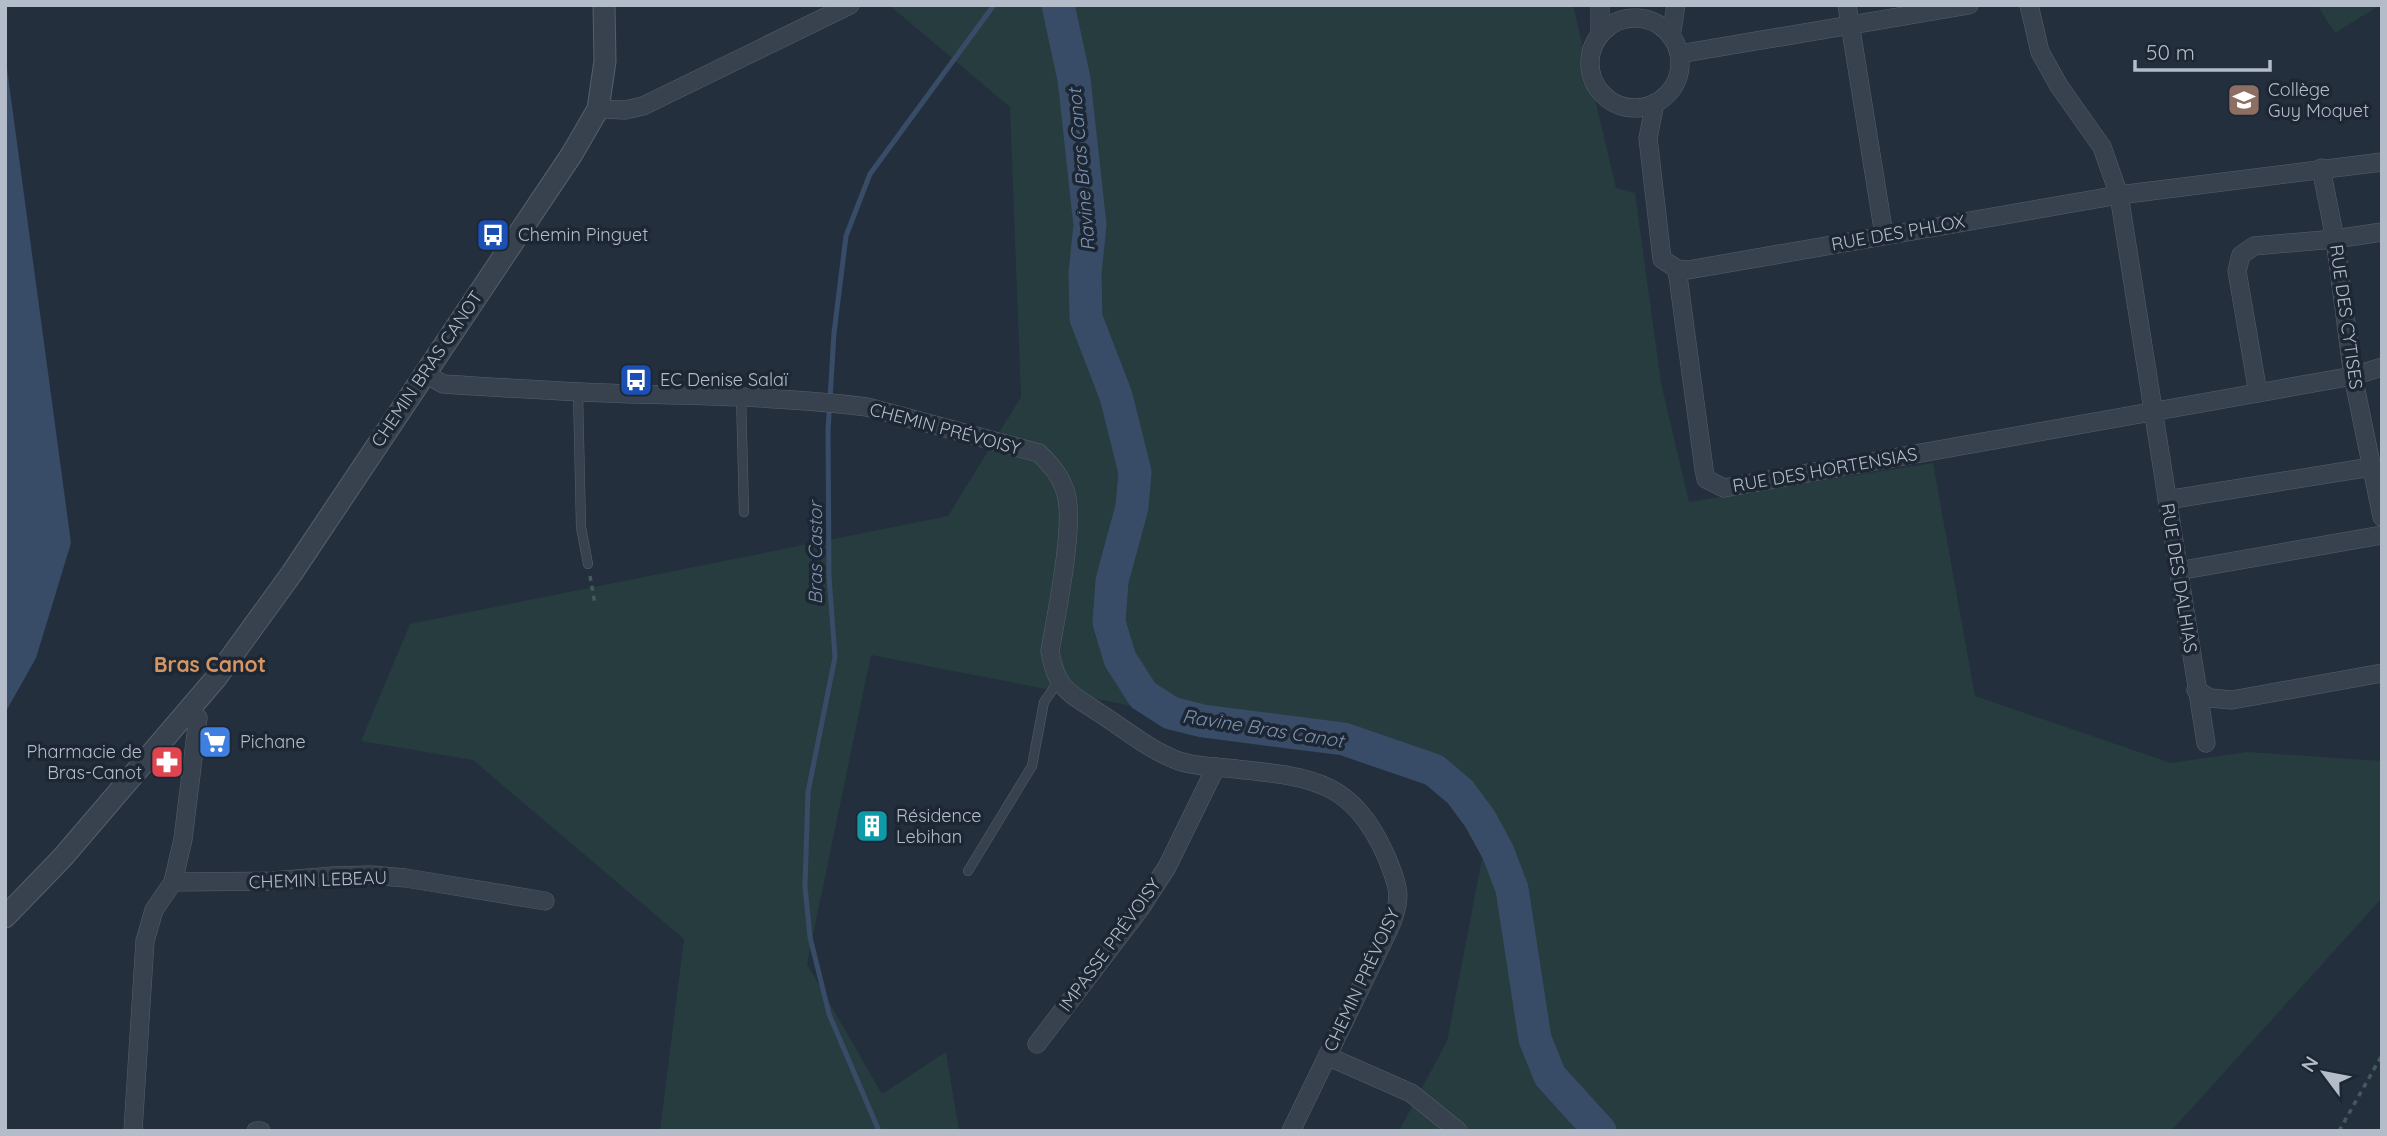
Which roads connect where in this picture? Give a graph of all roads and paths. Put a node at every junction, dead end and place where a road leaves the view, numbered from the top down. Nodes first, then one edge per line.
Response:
1 (604, 5) edge
2 (850, 5) edge
3 (1600, 5) edge
4 (1607, 5) edge
5 (1667, 5) edge
6 (1676, 5) edge
7 (1847, 5) edge
8 (1969, 5) edge
9 (2029, 5) edge
10 (1623, 20) junction
11 (1648, 20) junction
12 (1852, 27) junction
13 (1600, 34) junction
14 (1671, 37) junction
15 (1679, 54) junction
16 (1655, 103) junction
17 (1626, 107) junction
18 (598, 108) junction
19 (1648, 138) junction
20 (2382, 162) edge
21 (2321, 168) junction
22 (2119, 195) junction
23 (2382, 232) edge
24 (1884, 234) junction
25 (2335, 239) junction
26 (1677, 269) junction
27 (2382, 367) edge
28 (424, 373) junction
29 (2353, 376) junction
30 (578, 392) junction
31 (2258, 393) junction
32 (741, 396) junction
33 (2154, 411) junction
34 (2371, 467) junction
35 (2167, 500) junction
36 (744, 512) dead end
37 (2382, 517) edge
38 (2382, 535) edge
39 (588, 564) joint
40 (2178, 571) junction
41 (595, 604) dead end
42 (2382, 673) edge
43 (1058, 682) junction
44 (2196, 690) junction
45 (188, 710) junction
46 (2206, 743) dead end
47 (1216, 767) junction
48 (968, 871) dead end
49 (173, 882) junction
50 (545, 901) dead end
51 (5, 917) edge
52 (1037, 1044) dead end
53 (2382, 1055) edge
54 (1327, 1056) junction
55 (136, 1128) edge
56 (1291, 1131) edge
57 (1458, 1131) edge
58 (2339, 1131) edge

1 - 18 street, CHEMIN BRAS CANOT
2 - 18 street
3 - 13 street
4 - 10 street
5 - 11 street
6 - 14 street
7 - 12 street
8 - 12 street
9 - 22 street, RUE DES DALHIAS
10 - 11 street
10 - 13 street
11 - 14 street
12 - 15 street
12 - 24 street
13 - 17 street
14 - 15 street
15 - 16 street
16 - 17 street
16 - 19 street
17 - 19 street
18 - 28 street, CHEMIN BRAS CANOT
19 - 26 street
20 - 21 street, RUE DES PHLOX
21 - 22 street, RUE DES PHLOX
21 - 25 street, RUE DES CYTISES
22 - 24 street, RUE DES PHLOX
22 - 33 street, RUE DES DALHIAS
23 - 25 street
24 - 26 street, RUE DES PHLOX
25 - 29 street, RUE DES CYTISES
25 - 31 street
26 - 33 street, RUE DES HORTENSIAS
27 - 29 street
28 - 30 street
28 - 45 street, CHEMIN BRAS CANOT
29 - 31 street
29 - 34 street, RUE DES CYTISES
30 - 32 street
30 - 39 lane
31 - 33 street
32 - 36 lane
32 - 43 street, CHEMIN PRÉVOISY
33 - 35 street, RUE DES DALHIAS
34 - 35 street
34 - 37 street, RUE DES CYTISES
35 - 40 street, RUE DES DALHIAS
38 - 40 street
39 - 41 path
40 - 44 street, RUE DES DALHIAS
42 - 44 street
43 - 47 street, CHEMIN PRÉVOISY
43 - 48 lane
44 - 46 street, RUE DES DALHIAS
45 - 49 street
45 - 51 street, CHEMIN BRAS CANOT
47 - 52 street, IMPASSE PRÉVOISY
47 - 54 street, CHEMIN PRÉVOISY
49 - 50 street, CHEMIN LEBEAU
49 - 55 street
53 - 58 path
54 - 56 street, CHEMIN PRÉVOISY
54 - 57 street

